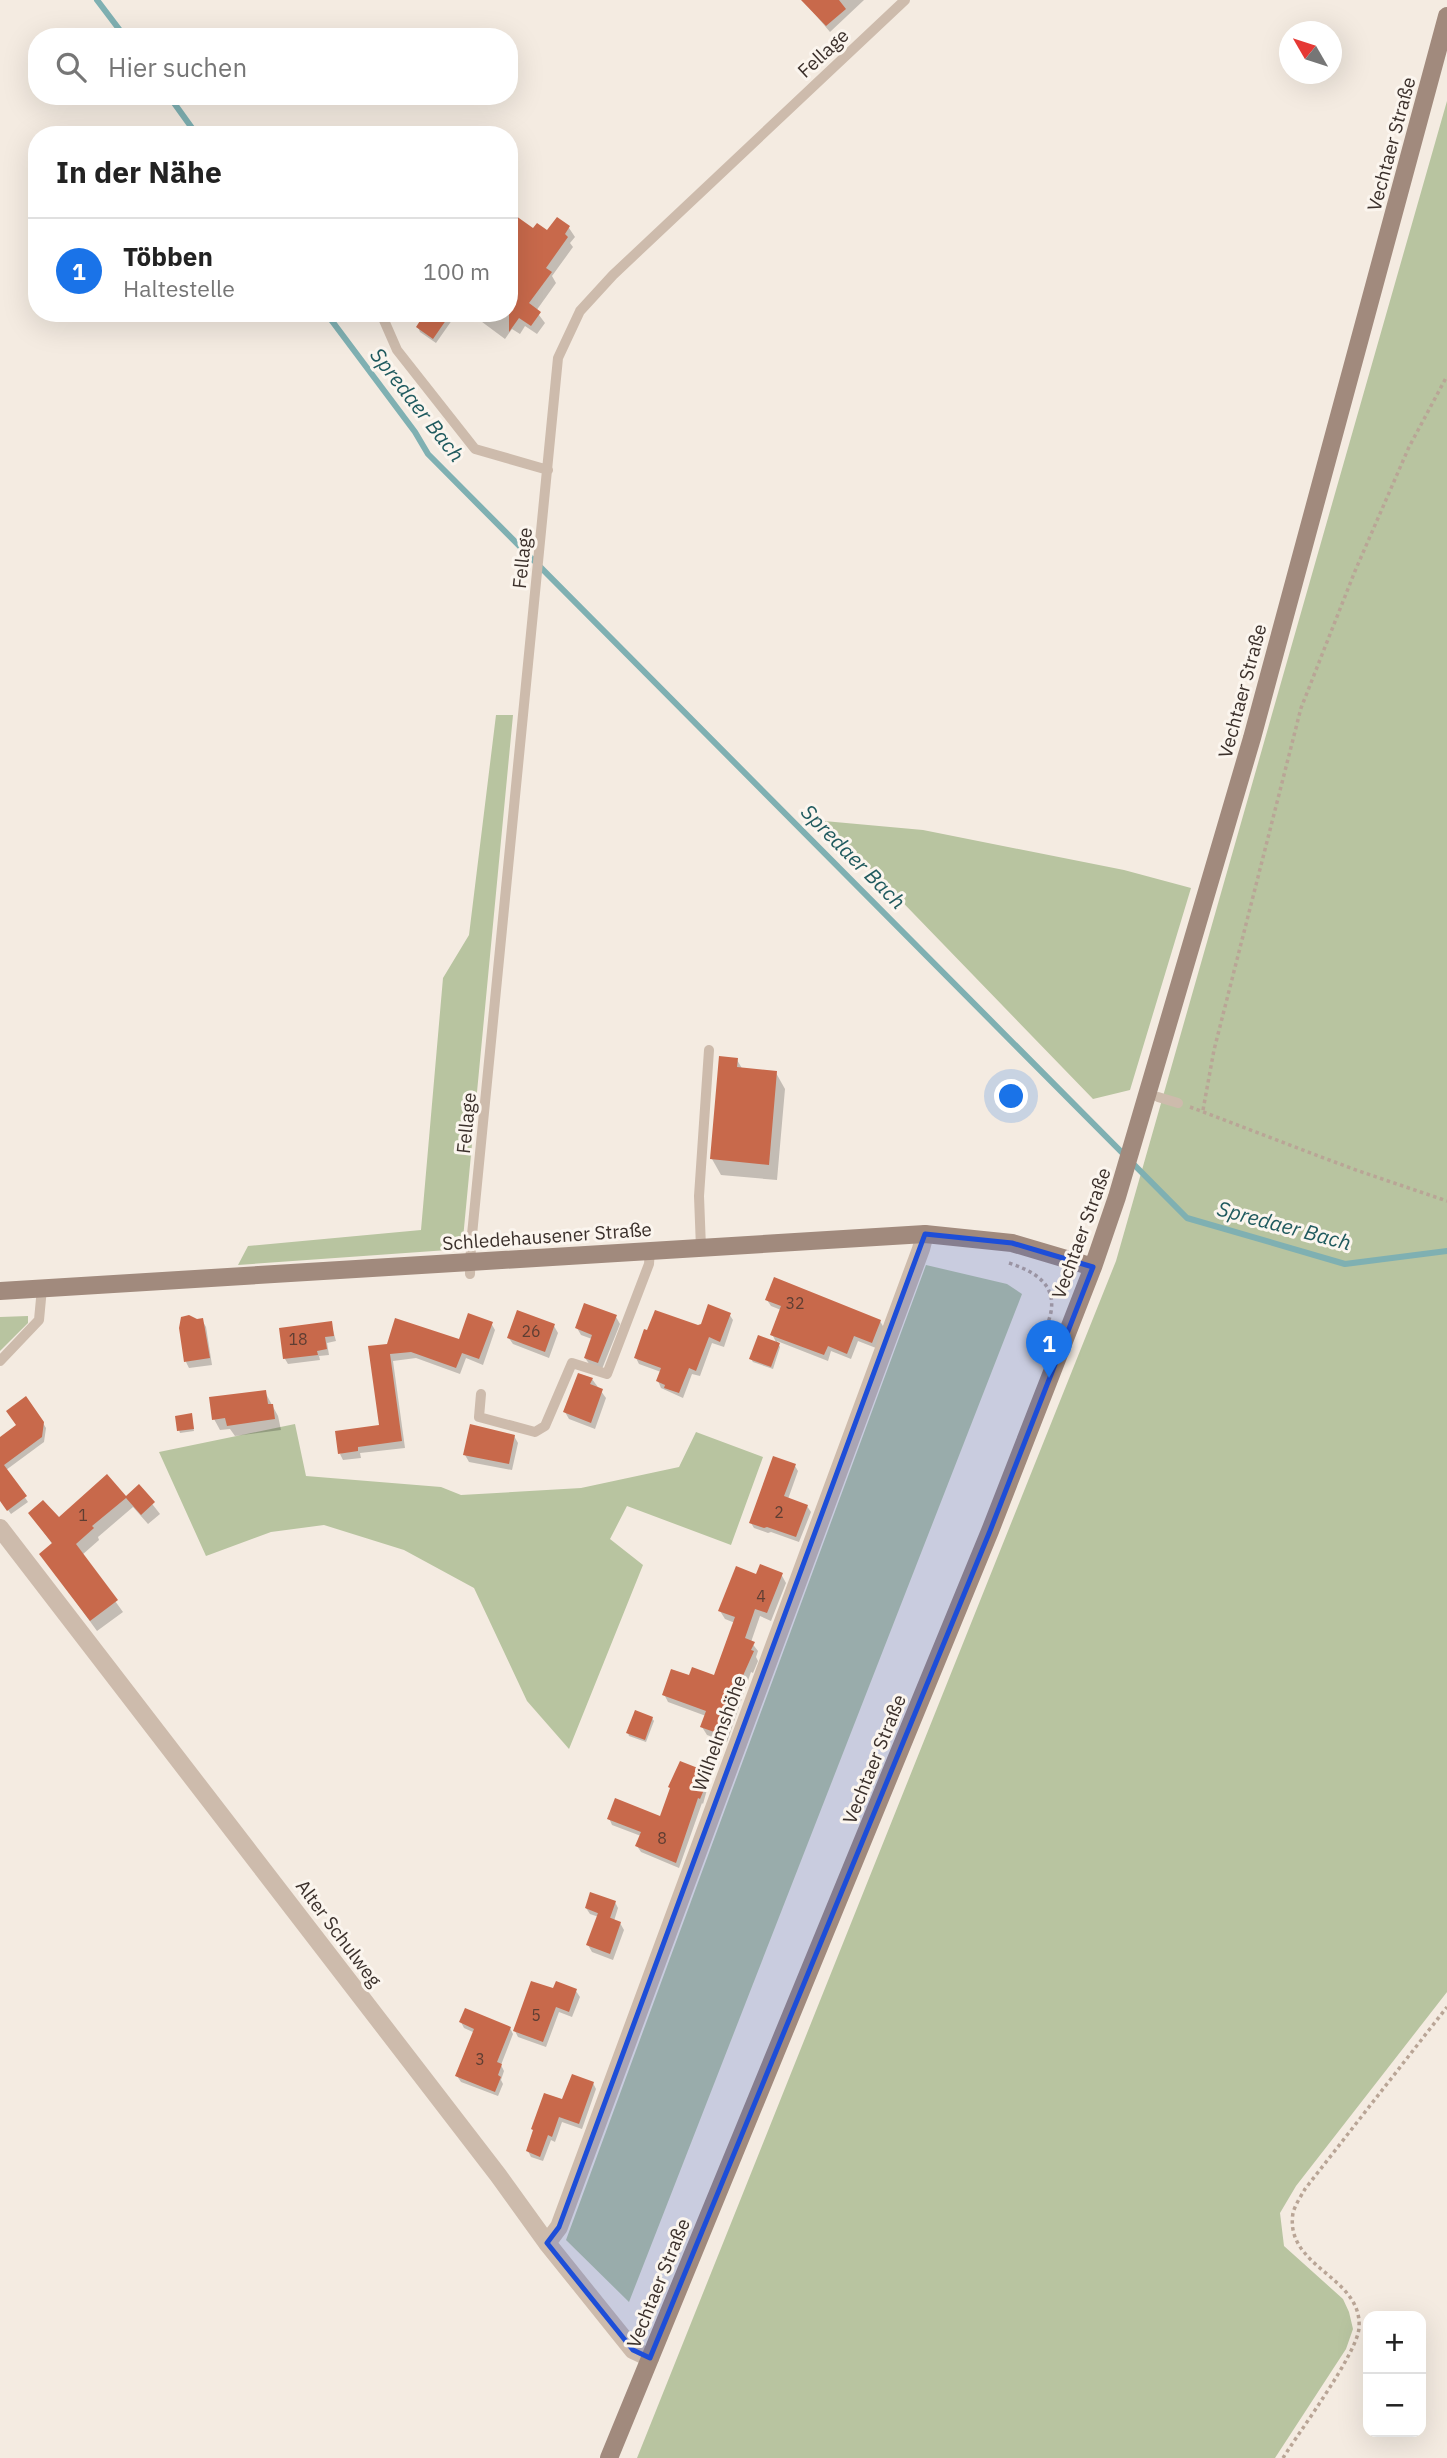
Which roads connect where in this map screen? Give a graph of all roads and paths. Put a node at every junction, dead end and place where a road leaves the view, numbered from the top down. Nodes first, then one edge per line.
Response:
1 (905, 0) edge
2 (1447, 16) edge
3 (385, 322) edge
4 (1447, 376) edge
5 (548, 470) junction
6 (709, 1050) dead end
7 (1158, 1097) dead end
8 (1178, 1103) joint
9 (1203, 1110) junction
10 (1447, 1201) edge
11 (925, 1234) junction
12 (701, 1248) junction
13 (650, 1250) junction
14 (1093, 1267) junction
15 (470, 1268) junction
16 (42, 1288) junction
17 (0, 1291) edge
18 (0, 1360) edge
19 (481, 1394) dead end
20 (0, 1528) edge
21 (1447, 2007) edge
22 (547, 2243) junction
23 (649, 2358) junction
24 (609, 2458) edge
25 (1283, 2458) edge

1 - 5 lane, Fellage
2 - 14 main road, Vechtaer Straße
3 - 5 lane
4 - 9 path
5 - 15 lane, Fellage
6 - 12 lane
7 - 8 lane
8 - 9 path
9 - 10 path
11 - 12 main road, Schledehausener Straße
11 - 14 main road, Schledehausener Straße
11 - 22 street, Wilhelmshöhe
12 - 13 main road, Schledehausener Straße
13 - 15 main road, Schledehausener Straße
13 - 19 lane
14 - 23 main road, Vechtaer Straße
15 - 16 main road, Schledehausener Straße
16 - 17 main road, Schledehausener Straße
16 - 18 lane
20 - 22 street, Alter Schulweg
21 - 25 path
22 - 23 street, Alter Schulweg
23 - 24 main road, Vechtaer Straße

